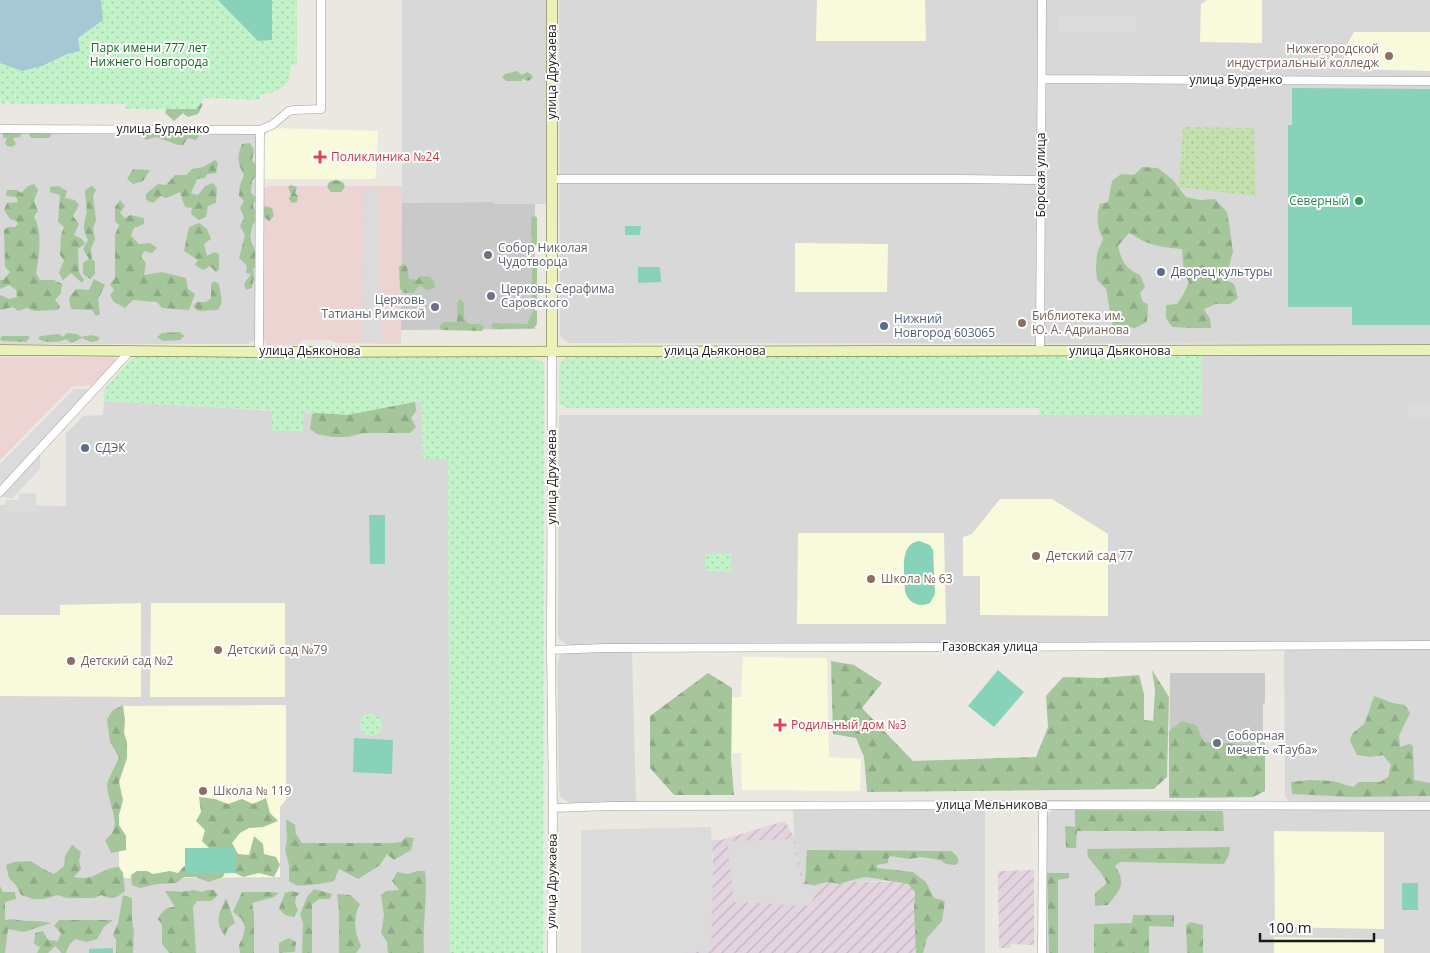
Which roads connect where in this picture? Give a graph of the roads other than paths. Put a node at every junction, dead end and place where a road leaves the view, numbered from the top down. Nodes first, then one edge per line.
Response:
1 (321, 0) edge
2 (552, 0) edge
3 (1042, 0) edge
4 (1042, 79) junction
5 (1430, 81) edge
6 (0, 129) edge
7 (260, 130) junction
8 (552, 179) junction
9 (1042, 180) junction
10 (0, 350) edge
11 (552, 350) junction
12 (1430, 350) edge
13 (130, 351) junction
14 (1040, 351) junction
15 (259, 352) junction
16 (0, 492) edge
17 (1430, 645) edge
18 (551, 650) junction
19 (1043, 805) junction
20 (1430, 806) edge
21 (553, 808) junction
22 (552, 953) edge
23 (1042, 953) edge

1 - 7 street
2 - 8 main road, улица Дружаева
3 - 4 street, Борская улица
4 - 5 street, улица Бурденко
4 - 9 street, Борская улица
6 - 7 street, улица Бурденко
7 - 15 street
8 - 9 street
8 - 11 main road, улица Дружаева
9 - 14 street, Борская улица
10 - 13 main road, улица Дьяконова
11 - 14 main road, улица Дьяконова
11 - 15 main road, улица Дьяконова
11 - 18 street, улица Дружаева
12 - 14 main road, улица Дьяконова
13 - 15 main road, улица Дьяконова
13 - 16 street
17 - 18 street, Газовская улица
18 - 21 street, улица Дружаева
19 - 20 street, улица Мельникова
19 - 21 street, улица Мельникова
19 - 23 street
21 - 22 street, улица Дружаева

